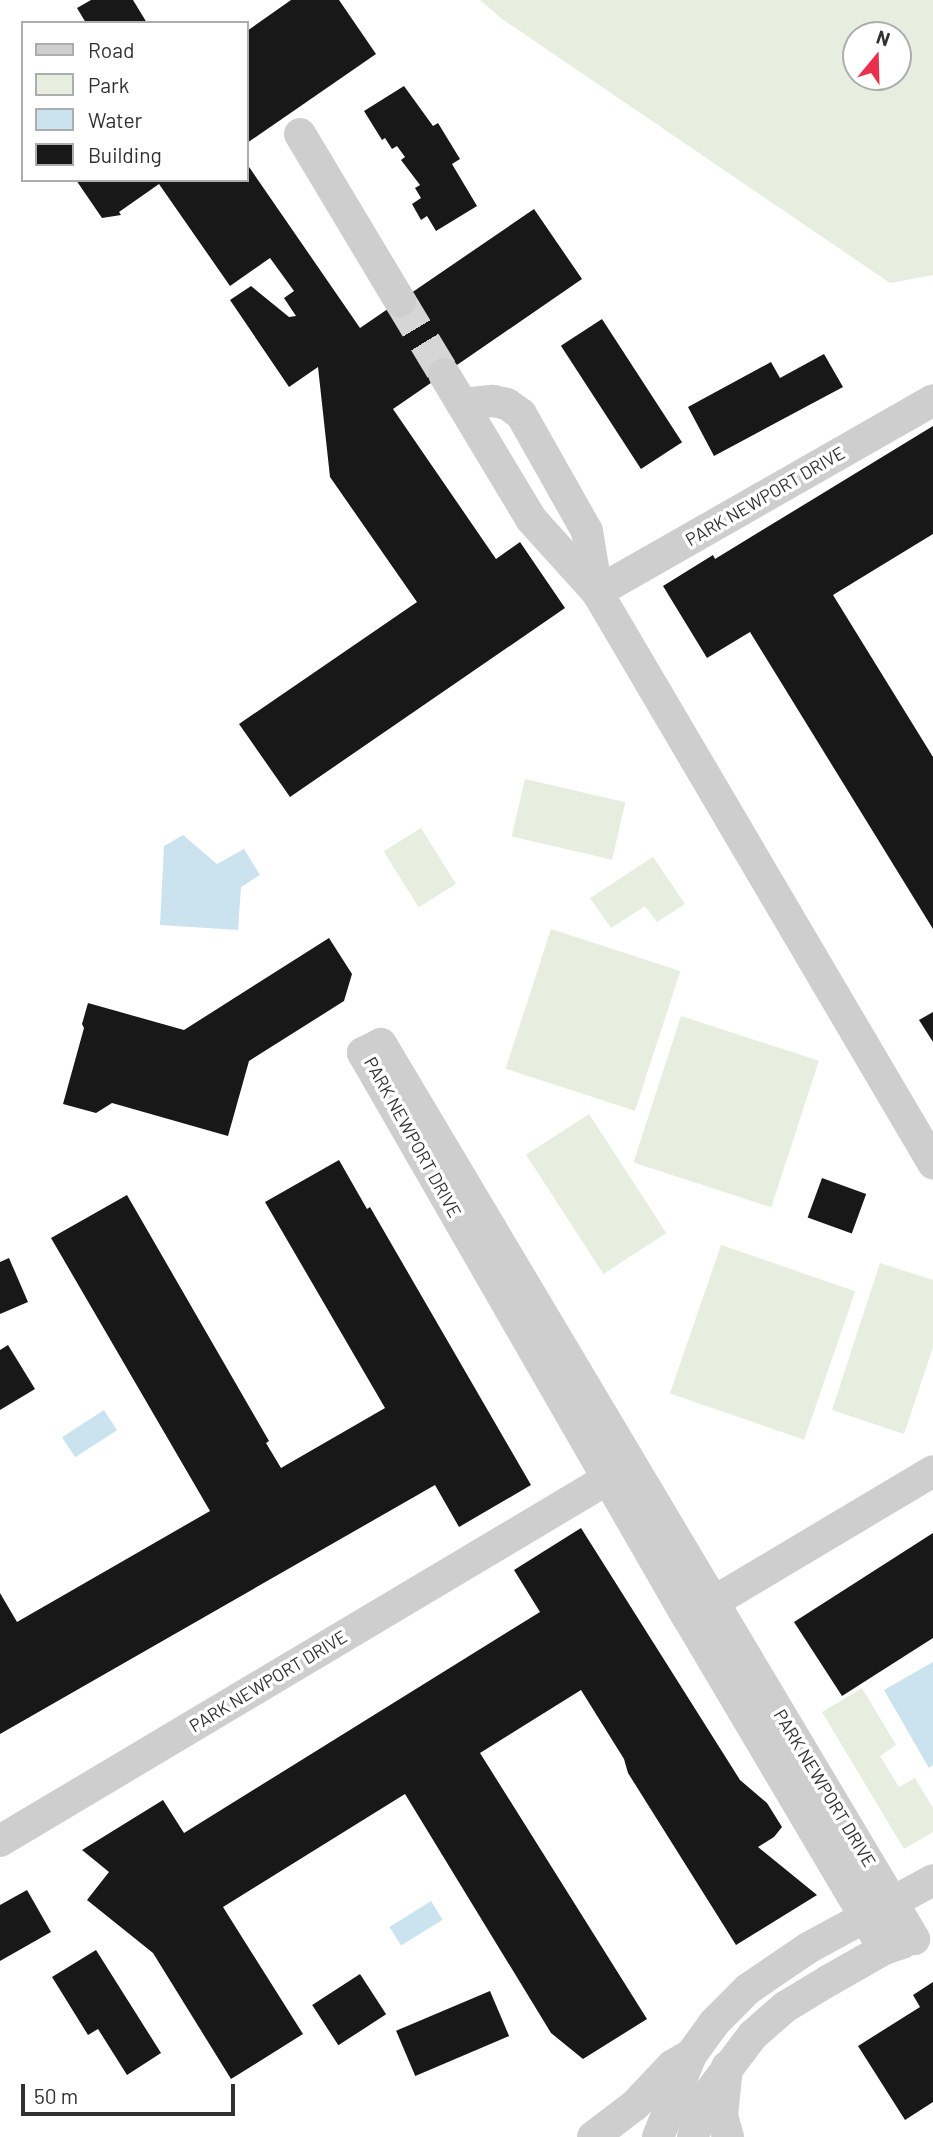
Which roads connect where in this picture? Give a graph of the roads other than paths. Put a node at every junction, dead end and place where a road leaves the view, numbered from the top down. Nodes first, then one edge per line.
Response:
1 (300, 134) dead end
2 (400, 301) tunnel mouth
3 (444, 374) tunnel mouth
4 (933, 400) edge
5 (462, 404) junction
6 (597, 592) junction
7 (933, 1163) edge
8 (621, 1471) junction
9 (933, 1471) edge
10 (701, 1610) junction
11 (0, 1840) edge
12 (933, 1880) edge
13 (894, 1902) junction
14 (866, 1918) junction
15 (924, 1936) edge
16 (884, 1949) junction
17 (691, 2055) junction
18 (727, 2065) junction
19 (593, 2137) edge
20 (658, 2137) edge
21 (693, 2137) edge
22 (728, 2137) edge

1 - 2 street
3 - 5 street
4 - 6 street, PARK NEWPORT DRIVE
5 - 6 street
5 - 6 street
6 - 7 street
8 - 8 street, PARK NEWPORT DRIVE
8 - 10 street, PARK NEWPORT DRIVE
8 - 11 street, PARK NEWPORT DRIVE
9 - 10 street
10 - 13 street, PARK NEWPORT DRIVE
10 - 14 street, PARK NEWPORT DRIVE
12 - 13 street
13 - 14 street
13 - 15 street, PARK NEWPORT DRIVE
14 - 16 street, PARK NEWPORT DRIVE
14 - 17 street
15 - 16 street, PARK NEWPORT DRIVE
16 - 18 street, PARK NEWPORT DRIVE
17 - 19 street
17 - 20 street
18 - 21 street, PARK NEWPORT DRIVE
18 - 22 street

